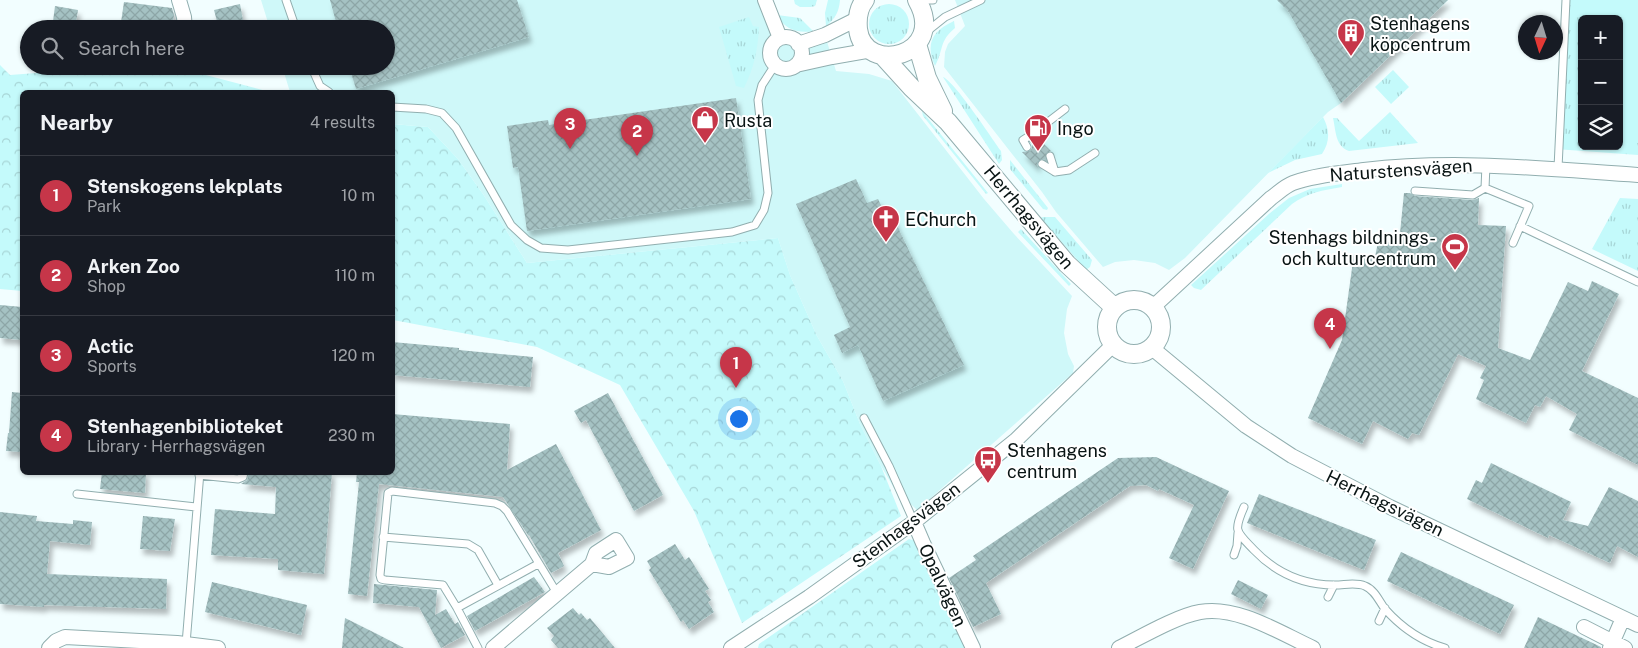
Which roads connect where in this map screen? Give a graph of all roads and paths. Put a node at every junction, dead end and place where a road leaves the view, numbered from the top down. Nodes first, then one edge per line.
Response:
1 (178, 0) edge
2 (286, 0) edge
3 (765, 0) edge
4 (917, 0) edge
5 (933, 0) edge
6 (981, 0) edge
7 (1566, 0) edge
8 (861, 6) edge
9 (184, 20) edge
10 (293, 20) edge
11 (780, 38) junction
12 (920, 40) junction
13 (798, 44) junction
14 (877, 53) junction
15 (775, 66) junction
16 (796, 66) junction
17 (316, 75) edge
18 (326, 90) edge
19 (395, 107) edge
20 (1065, 109) dead end
21 (948, 122) junction
22 (1027, 147) dead end
23 (1096, 153) dead end
24 (1050, 156) dead end
25 (1042, 164) dead end
26 (1486, 165) junction
27 (1558, 168) junction
28 (1055, 172) junction
29 (1638, 175) edge
30 (1485, 188) junction
31 (1415, 191) dead end
32 (1520, 226) junction
33 (1513, 243) dead end
34 (1638, 282) edge
35 (1153, 307) junction
36 (1115, 308) junction
37 (1113, 345) junction
38 (1152, 348) junction
39 (864, 418) dead end
40 (199, 475) edge
41 (207, 475) edge
42 (243, 475) edge
43 (77, 494) dead end
44 (1244, 507) dead end
45 (196, 508) junction
46 (914, 522) junction
47 (1238, 533) junction
48 (383, 537) junction
49 (1234, 555) dead end
50 (538, 564) junction
51 (592, 564) dead end
52 (498, 585) junction
53 (1334, 585) junction
54 (557, 593) junction
55 (1328, 597) dead end
56 (457, 608) junction
57 (1385, 608) junction
58 (1623, 618) junction
59 (1379, 621) dead end
60 (1638, 625) edge
61 (1584, 627) dead end
62 (114, 644) edge
63 (186, 644) junction
64 (1616, 646) edge
65 (49, 648) edge
66 (218, 648) edge
67 (478, 648) edge
68 (493, 648) edge
69 (730, 648) edge
70 (973, 648) edge
71 (1119, 648) edge
72 (1313, 648) edge
73 (1445, 648) edge

1 - 9 street
2 - 10 lane
3 - 11 street
4 - 5 lane
4 - 12 street, Herrhagsvägen
6 - 12 lane
7 - 27 lane
8 - 13 street
8 - 14 street, Herrhagsvägen
11 - 13 street
11 - 15 street
12 - 14 street
12 - 21 street, Herrhagsvägen
13 - 16 street
14 - 16 street
14 - 21 street, Herrhagsvägen
15 - 16 street
15 - 19 lane
17 - 18 lane
20 - 22 lane
21 - 36 street, Herrhagsvägen
23 - 28 lane
24 - 28 lane
25 - 28 lane
26 - 27 street, Naturstensvägen
26 - 30 lane
26 - 35 street, Naturstensvägen
27 - 29 street, Naturstensvägen
30 - 31 lane
30 - 32 lane
32 - 33 lane
32 - 34 lane
35 - 36 street
35 - 38 street
36 - 37 street
37 - 38 street
37 - 46 street, Stenhagsvägen
38 - 58 street, Herrhagsvägen
39 - 46 lane
40 - 45 lane
41 - 42 lane
43 - 45 lane
44 - 47 lane
45 - 63 lane
46 - 69 street, Stenhagsvägen
46 - 70 street, Opalvägen
47 - 49 lane
47 - 53 lane
48 - 50 lane
48 - 52 lane
48 - 56 lane
50 - 52 lane
50 - 54 lane
51 - 54 street
52 - 56 lane
53 - 55 lane
53 - 57 lane
54 - 68 street
56 - 67 lane
57 - 59 lane
57 - 73 lane
58 - 60 street, Herrhagsvägen
58 - 64 street
61 - 64 street
62 - 63 street
62 - 65 street
63 - 66 street
71 - 72 street

